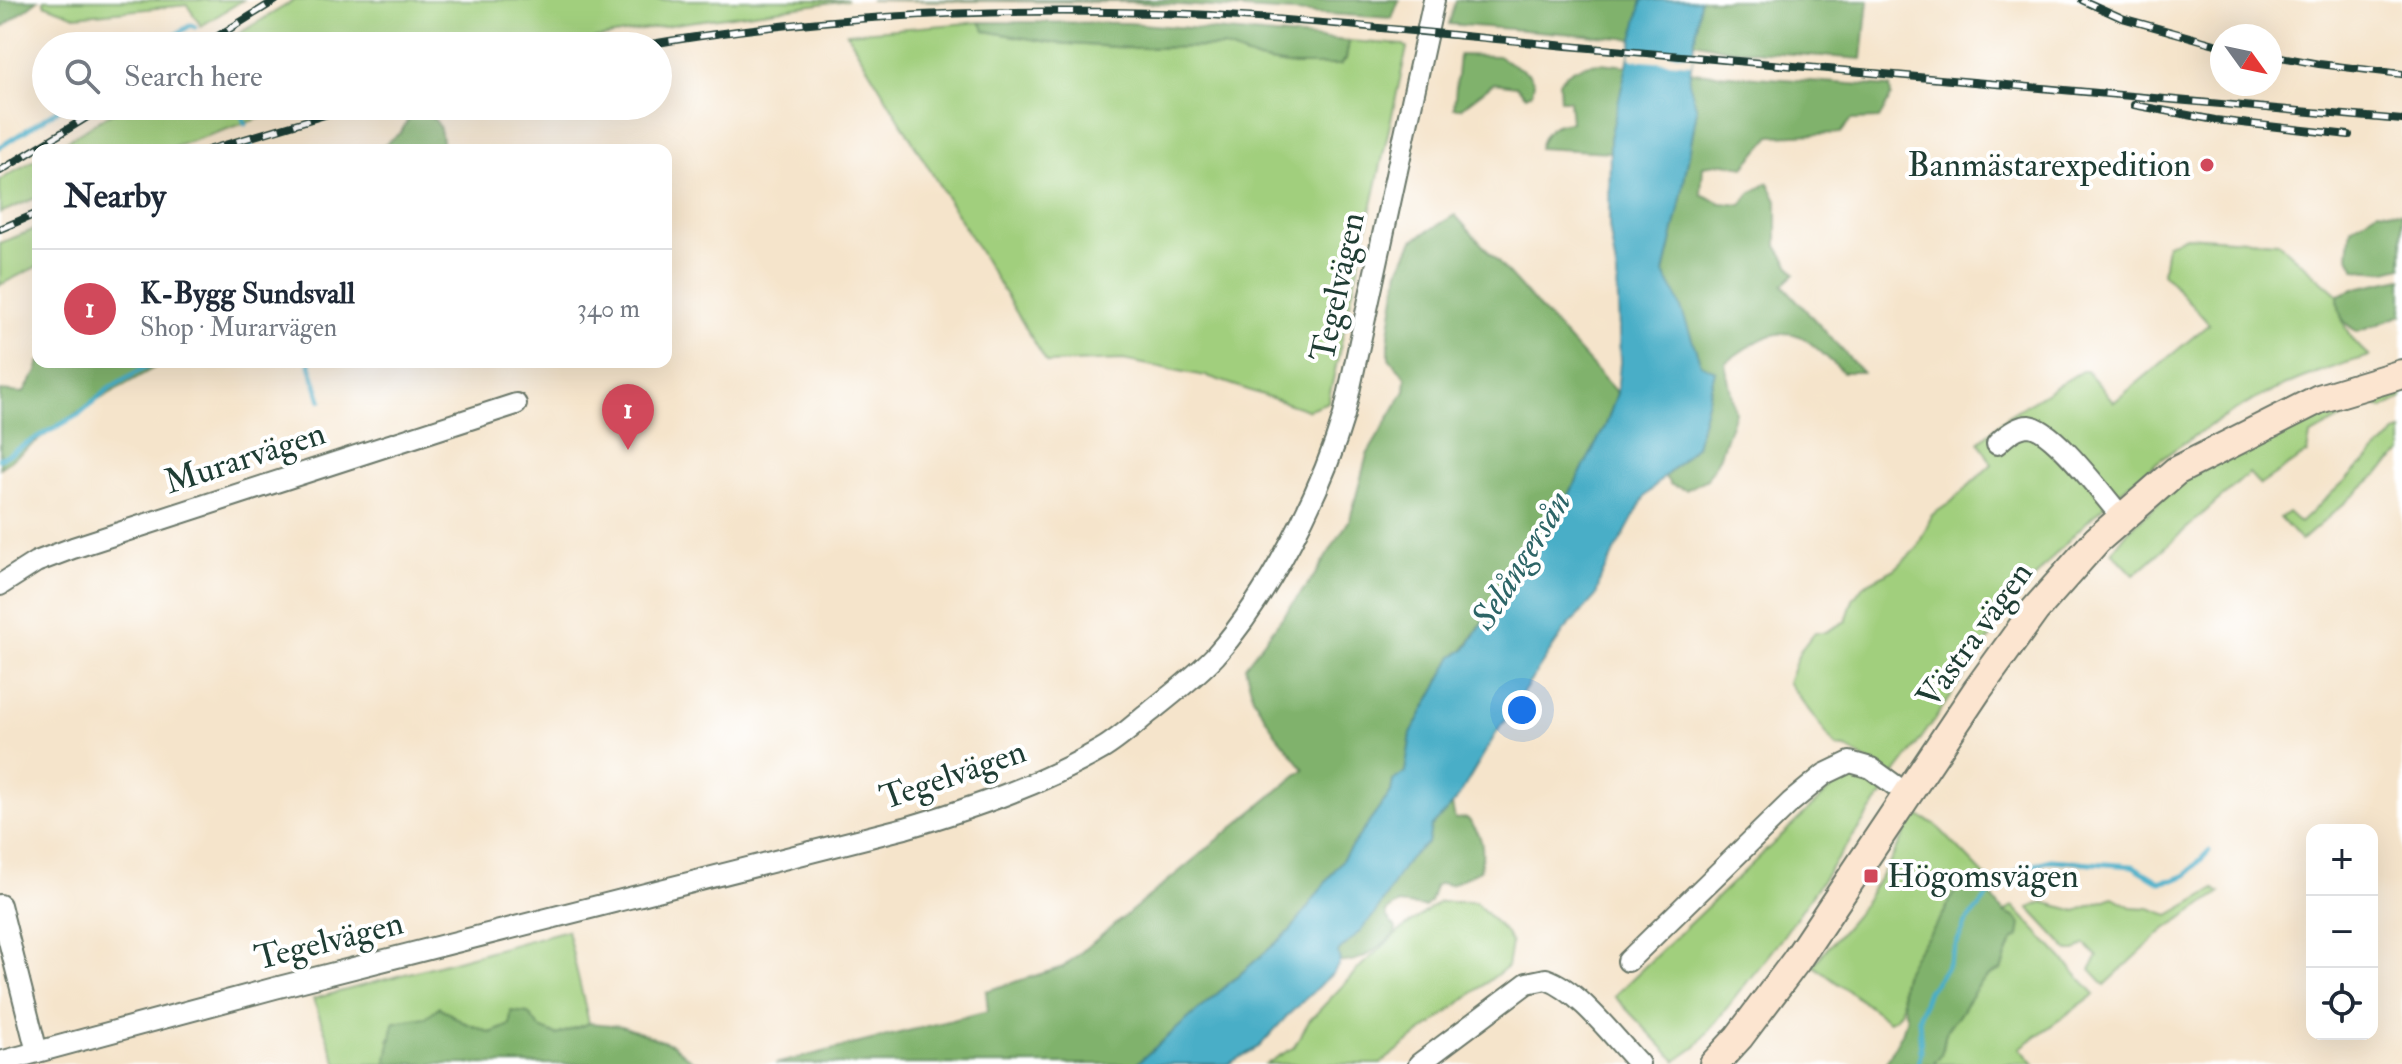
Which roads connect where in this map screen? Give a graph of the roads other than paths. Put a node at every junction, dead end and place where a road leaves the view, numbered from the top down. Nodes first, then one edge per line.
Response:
1 (1434, 0) edge
2 (2402, 374) edge
3 (516, 404) dead end
4 (1997, 444) dead end
5 (2121, 516) junction
6 (0, 585) edge
7 (1907, 794) junction
8 (0, 905) edge
9 (1628, 961) dead end
10 (37, 1052) junction
11 (0, 1062) edge
12 (1419, 1064) edge
13 (1639, 1064) edge
14 (1714, 1064) edge

1 - 10 street, Tegelvägen
2 - 5 street, Västra vägen
3 - 6 street, Murarvägen
4 - 5 street
5 - 7 street, Västra vägen
7 - 9 street
7 - 14 street, Västra vägen
8 - 10 street
10 - 11 street, Tegelvägen
12 - 13 street

